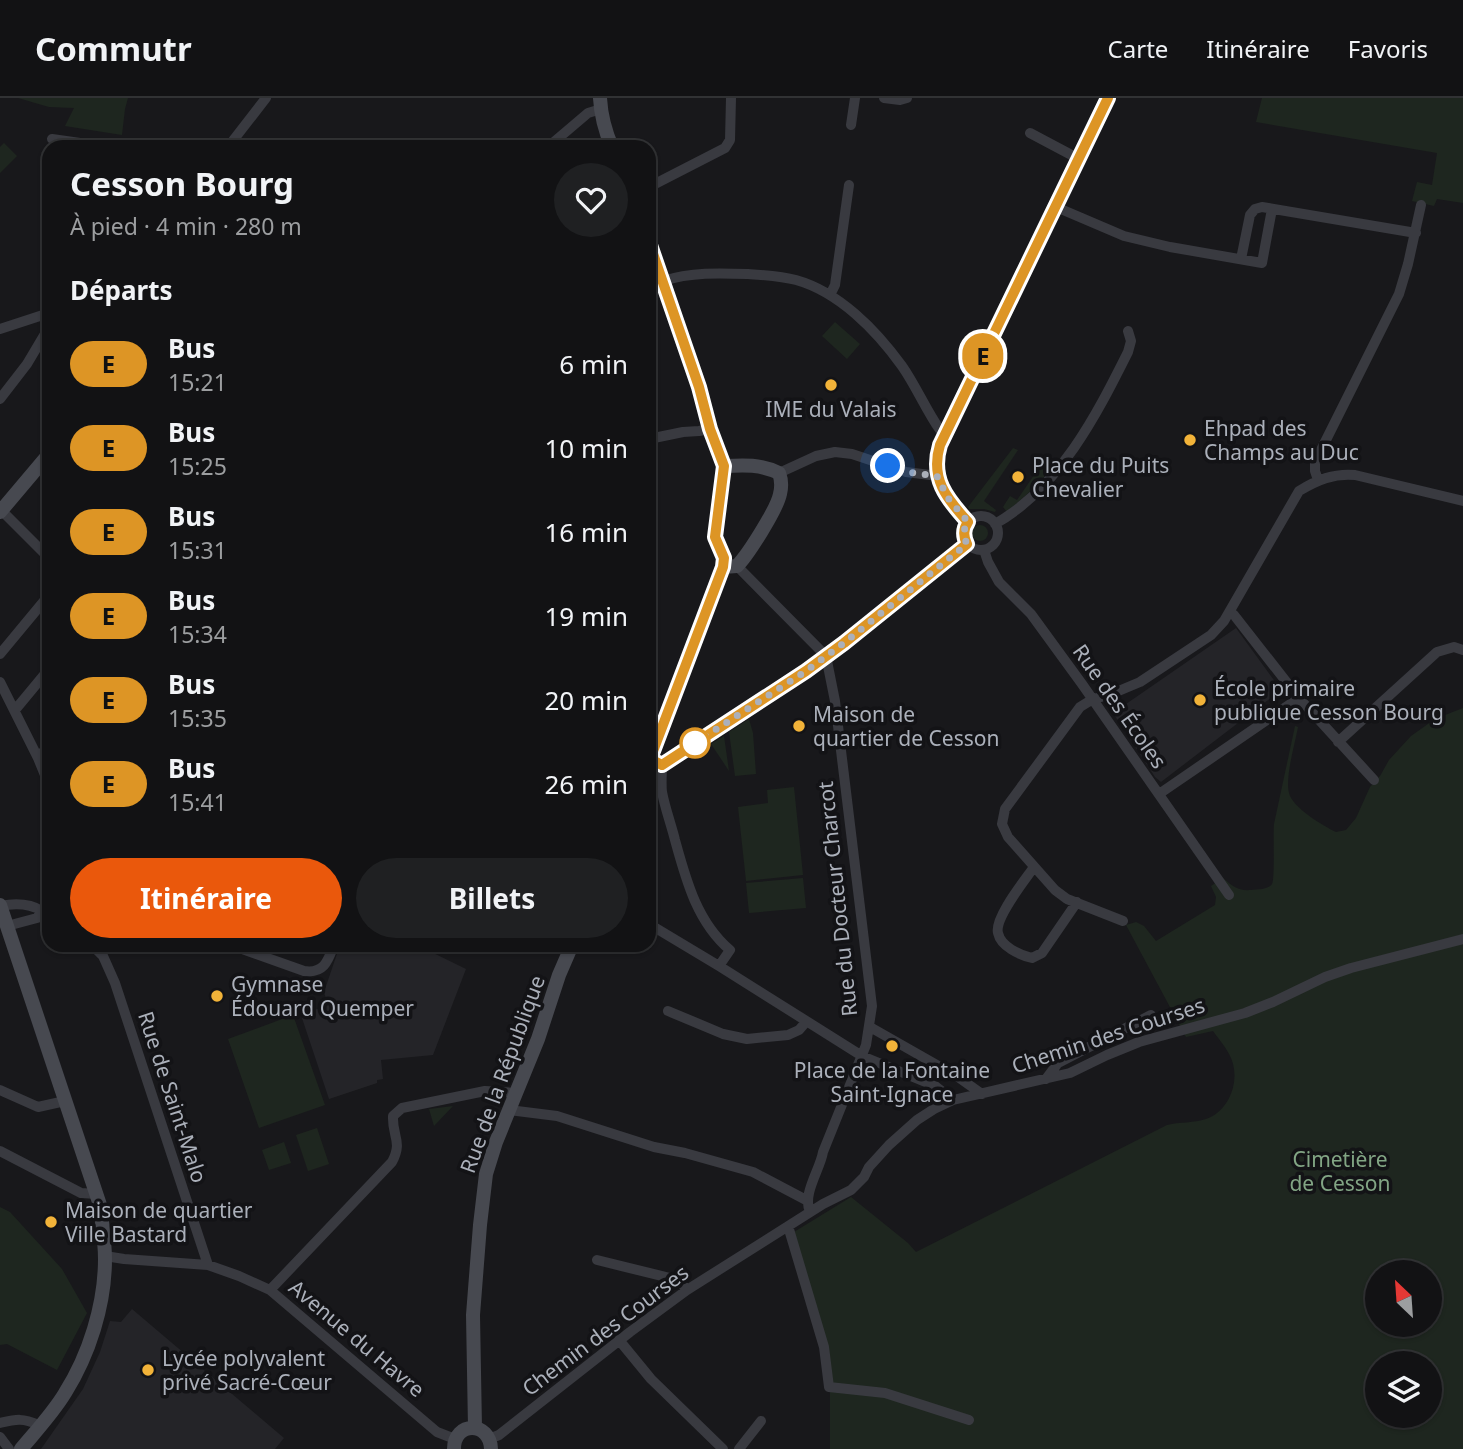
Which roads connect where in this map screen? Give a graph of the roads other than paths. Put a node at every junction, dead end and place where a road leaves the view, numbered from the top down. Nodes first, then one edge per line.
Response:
1 (266, 98) edge
2 (731, 98) edge
3 (855, 98) edge
4 (884, 98) edge
5 (907, 98) edge
6 (1108, 98) edge
7 (601, 103) edge
8 (851, 125) dead end
9 (1030, 133) dead end
10 (52, 139) dead end
11 (59, 140) edge
12 (233, 140) edge
13 (556, 140) edge
14 (609, 140) edge
15 (1079, 159) junction
16 (656, 183) edge
17 (849, 185) dead end
18 (1421, 205) dead end
19 (1056, 207) junction
20 (1272, 209) junction
21 (1416, 233) junction
22 (1241, 259) junction
23 (656, 268) edge
24 (663, 281) junction
25 (830, 295) junction
26 (42, 315) edge
27 (0, 329) edge
28 (1128, 331) dead end
29 (42, 339) edge
30 (0, 400) edge
31 (710, 429) junction
32 (946, 433) junction
33 (656, 438) edge
34 (724, 466) junction
35 (42, 467) edge
36 (779, 473) junction
37 (937, 476) junction
38 (1318, 480) junction
39 (1463, 501) edge
40 (1, 512) edge
41 (968, 522) junction
42 (995, 524) junction
43 (967, 544) junction
44 (984, 550) junction
45 (42, 551) edge
46 (730, 566) junction
47 (42, 603) edge
48 (1229, 613) junction
49 (1463, 650) edge
50 (0, 654) edge
51 (825, 656) junction
52 (42, 677) edge
53 (0, 682) edge
54 (1299, 698) junction
55 (1093, 699) junction
56 (15, 710) junction
57 (1338, 742) junction
58 (42, 753) edge
59 (656, 753) edge
60 (38, 758) junction
61 (656, 759) edge
62 (42, 768) edge
63 (656, 771) edge
64 (1374, 780) dead end
65 (1159, 794) junction
66 (1034, 867) junction
67 (1229, 895) dead end
68 (1076, 902) junction
69 (0, 906) edge
70 (42, 911) edge
71 (42, 915) edge
72 (1123, 921) dead end
73 (7, 926) junction
74 (656, 928) edge
75 (1463, 939) edge
76 (99, 952) edge
77 (251, 952) edge
78 (331, 952) edge
79 (569, 952) edge
80 (719, 966) junction
81 (668, 1011) dead end
82 (1150, 1015) dead end
83 (806, 1022) junction
84 (870, 1027) junction
85 (862, 1056) junction
86 (1046, 1079) junction
87 (0, 1090) edge
88 (516, 1093) junction
89 (982, 1094) junction
90 (953, 1100) junction
91 (65, 1101) junction
92 (509, 1110) junction
93 (0, 1151) edge
94 (97, 1194) junction
95 (809, 1206) junction
96 (788, 1226) junction
97 (105, 1256) junction
98 (597, 1260) dead end
99 (208, 1265) junction
100 (270, 1290) junction
101 (687, 1290) junction
102 (620, 1340) junction
103 (969, 1420) dead end
104 (761, 1421) dead end
105 (0, 1423) edge
106 (39, 1426) junction
107 (475, 1428) junction
108 (0, 1437) edge
109 (455, 1444) edge
110 (490, 1444) edge
111 (9, 1449) edge
112 (22, 1449) edge
113 (723, 1449) edge
114 (740, 1449) edge

1 - 12 street
2 - 16 street
3 - 8 street
4 - 5 street
6 - 15 street
7 - 13 street
7 - 14 street
9 - 15 street
10 - 11 street
15 - 19 street
17 - 25 street
18 - 21 street
19 - 22 street
19 - 32 street
20 - 21 street
20 - 22 street
20 - 22 street
21 - 38 street
23 - 24 street
24 - 25 street
24 - 31 street
25 - 32 street
26 - 27 street
28 - 42 street
29 - 30 street
31 - 33 street
31 - 34 street
32 - 37 street
34 - 36 street
34 - 46 street
35 - 40 street
36 - 37 street
36 - 46 street
37 - 41 street
38 - 39 street
38 - 48 street
40 - 45 street
41 - 42 street
41 - 43 street
42 - 44 street
43 - 44 street
43 - 51 street
44 - 55 street, Rue des Écoles
46 - 51 street
46 - 59 street
47 - 50 street
48 - 54 street
48 - 55 street
49 - 57 street
51 - 61 street
51 - 84 street, Rue du Docteur Charcot
52 - 56 street
53 - 56 street
54 - 57 street
54 - 65 street, Rue des Écoles
55 - 65 street, Rue des Écoles
55 - 66 street
56 - 60 street
57 - 64 street
58 - 60 street
60 - 62 street
63 - 80 street
65 - 67 street
66 - 68 street
66 - 68 street
68 - 72 street
69 - 70 street
69 - 73 street
71 - 73 street
73 - 91 street
74 - 80 street
75 - 86 street, Chemin des Courses
76 - 99 street, Rue de Saint-Malo
77 - 78 street
79 - 88 street, Rue de la République
80 - 83 street
81 - 83 street
82 - 86 street
83 - 85 street
84 - 85 street, Rue du Docteur Charcot
84 - 89 street
85 - 90 street
85 - 95 street, Rue du Docteur Charcot
86 - 89 street, Chemin des Courses
87 - 91 street
88 - 92 street, Rue de la République
88 - 100 street
89 - 90 street, Chemin des Courses
90 - 95 street, Chemin des Courses
91 - 94 street
92 - 95 street
92 - 107 street, Rue de la République
93 - 94 street
94 - 97 street
95 - 96 street, Chemin des Courses
96 - 101 street, Chemin des Courses
96 - 103 street
97 - 99 street, Avenue du Havre
97 - 106 street
98 - 101 street
99 - 100 street, Avenue du Havre
100 - 109 street, Avenue du Havre
101 - 102 street, Chemin des Courses
102 - 110 street, Chemin des Courses
102 - 113 street
104 - 114 street
105 - 106 street
106 - 112 street
107 - 109 street
107 - 110 street
108 - 111 street

